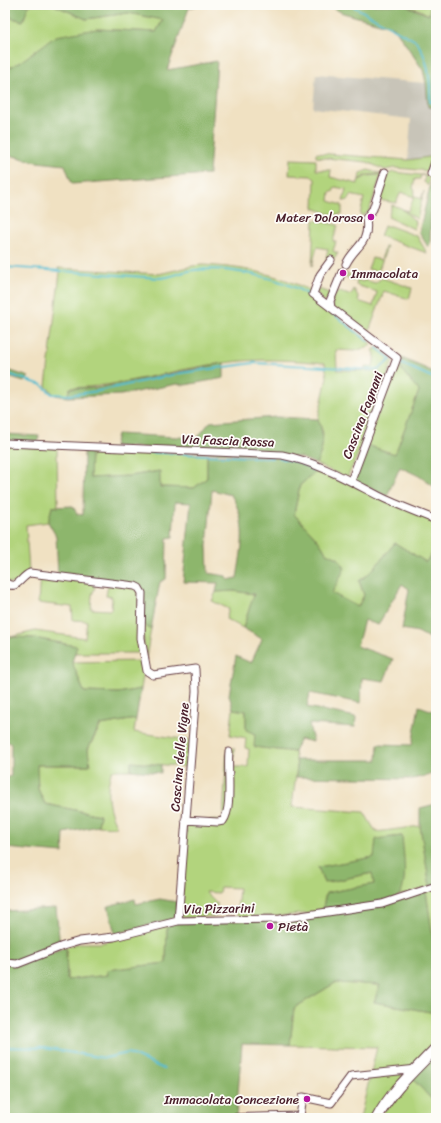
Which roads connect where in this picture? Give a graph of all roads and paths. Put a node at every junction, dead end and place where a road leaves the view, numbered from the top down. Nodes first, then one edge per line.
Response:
1 (436, 159) edge
2 (385, 172) dead end
3 (431, 174) dead end
4 (331, 260) dead end
5 (346, 264) dead end
6 (342, 272) dead end
7 (330, 308) junction
8 (5, 443) edge
9 (351, 481) junction
10 (436, 520) edge
11 (5, 582) edge
12 (229, 752) dead end
13 (186, 820) junction
14 (436, 886) edge
15 (178, 921) junction
16 (5, 963) edge
17 (436, 1048) edge
18 (417, 1069) junction
19 (57, 1118) edge
20 (70, 1118) edge
21 (219, 1118) edge
22 (377, 1118) edge

1 - 3 street
2 - 5 street
4 - 7 street
6 - 7 street
7 - 9 street, Cascina Fagnani
8 - 9 street, Via Fascia Rossa
9 - 10 street, Via Fascia Rossa
11 - 13 street, Cascina delle Vigne
12 - 13 street
13 - 15 street, Cascina delle Vigne
14 - 15 street, Via Pizzarini
15 - 16 street, Via Pizzarini
17 - 18 main road
18 - 21 street
18 - 22 main road
19 - 20 street

